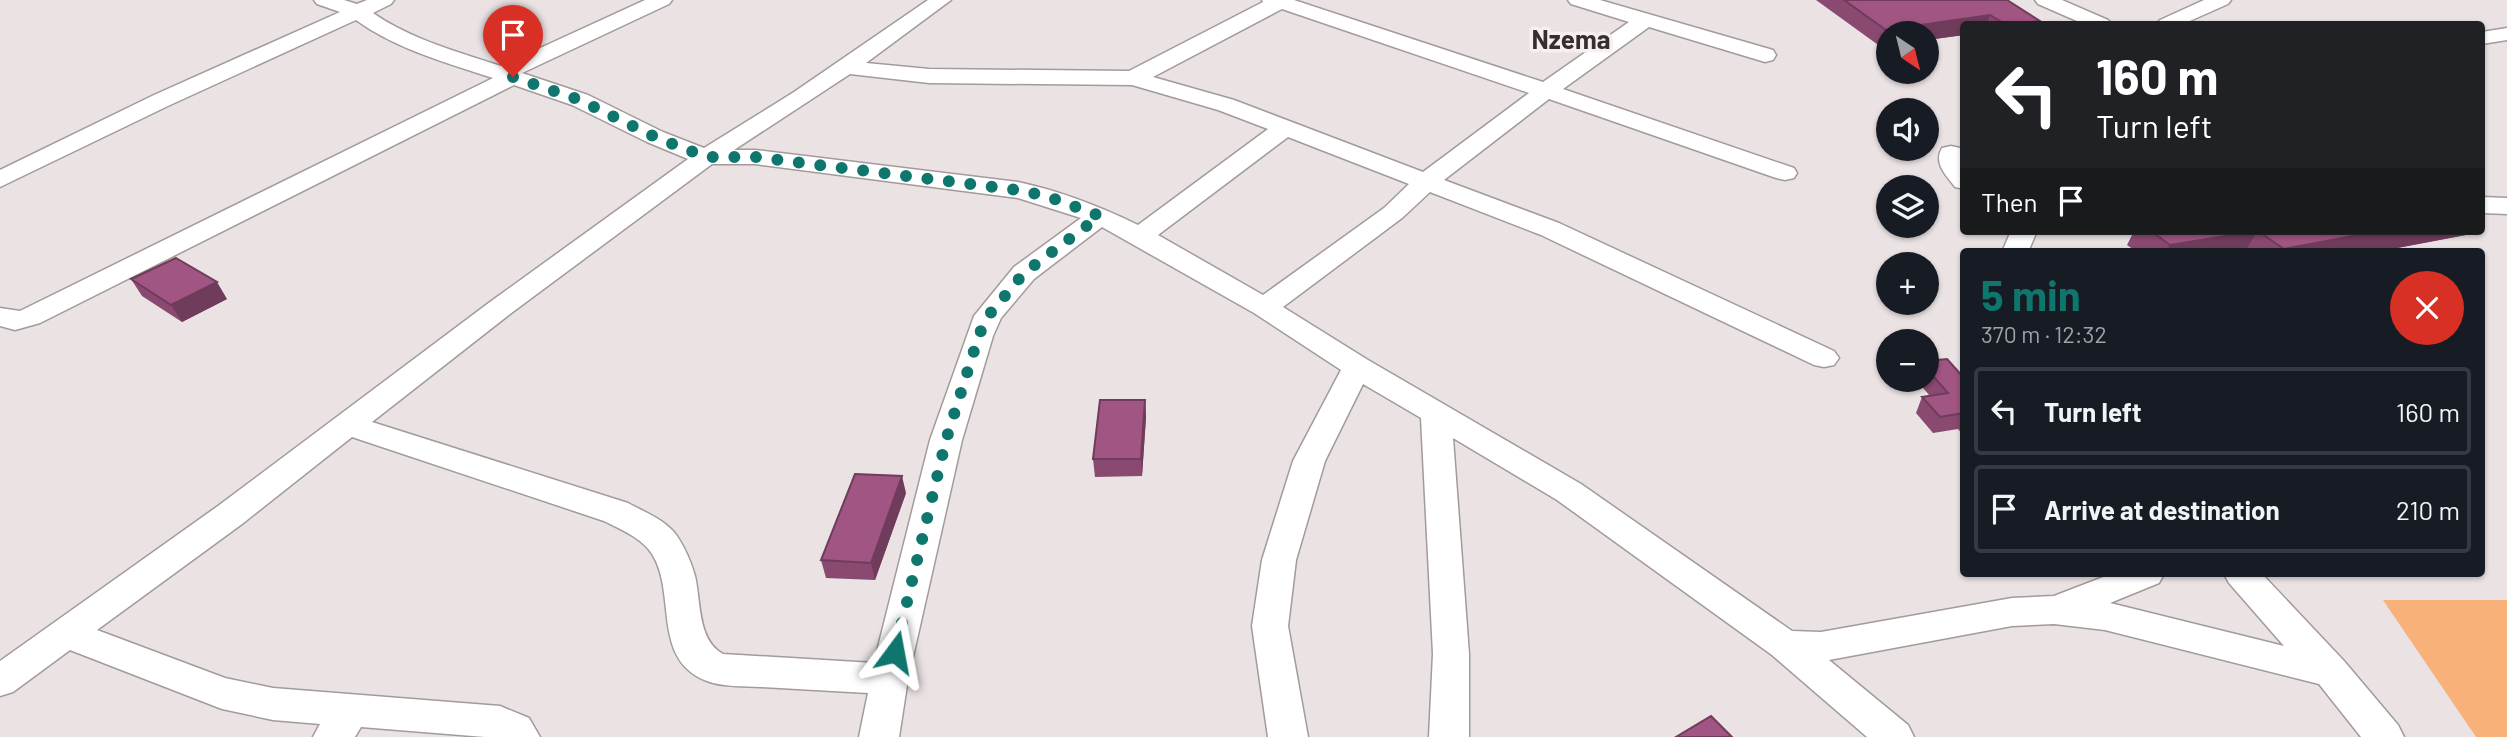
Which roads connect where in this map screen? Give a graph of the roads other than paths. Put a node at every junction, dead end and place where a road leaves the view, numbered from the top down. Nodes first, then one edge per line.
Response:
1 (324, 0) edge
2 (384, 0) edge
3 (662, 0) edge
4 (941, 0) edge
5 (1578, 0) edge
6 (2045, 0) edge
7 (2221, 0) edge
8 (1279, 1) edge
9 (357, 11) junction
10 (1644, 20) junction
11 (2094, 21) edge
12 (2174, 21) edge
13 (2507, 34) edge
14 (2485, 38) edge
15 (1765, 55) dead end
16 (846, 67) junction
17 (508, 76) junction
18 (1133, 78) junction
19 (1544, 92) junction
20 (1287, 127) junction
21 (1951, 153) dead end
22 (706, 157) junction
23 (1785, 173) dead end
24 (1960, 177) edge
25 (0, 180) edge
26 (1428, 180) junction
27 (2485, 205) edge
28 (2507, 206) edge
29 (1100, 216) junction
30 (1140, 236) junction
31 (1264, 307) junction
32 (0, 317) edge
33 (1824, 358) dead end
34 (1357, 367) junction
35 (1436, 414) junction
36 (348, 425) junction
37 (2141, 577) edge
38 (2244, 577) edge
39 (2054, 610) junction
40 (67, 634) junction
41 (1785, 645) junction
42 (2331, 672) junction
43 (889, 679) junction
44 (0, 681) edge
45 (342, 724) edge
46 (520, 737) edge
47 (879, 737) edge
48 (1288, 737) edge
49 (1448, 737) edge
50 (1894, 737) edge
51 (2384, 737) edge

1 - 9 street
2 - 9 street
3 - 17 street
4 - 16 street
5 - 10 street
6 - 11 street
7 - 12 street
8 - 18 street
8 - 19 street
9 - 17 street
9 - 25 street
10 - 15 street
10 - 19 street
13 - 14 street
16 - 18 street
16 - 22 street
17 - 22 street
17 - 32 street
18 - 20 street
19 - 23 street
19 - 26 street
20 - 26 street
20 - 30 street
21 - 24 street
22 - 29 street
22 - 36 street
26 - 31 street
26 - 33 street
27 - 28 street
29 - 30 street
29 - 43 street
30 - 31 street
31 - 34 street
34 - 35 street
34 - 48 street
35 - 41 street
35 - 49 street
36 - 40 street
36 - 43 street
37 - 39 street
38 - 42 street
39 - 41 street
39 - 42 street
40 - 44 street
40 - 45 street
41 - 50 street
42 - 51 street
43 - 47 street
45 - 46 street

